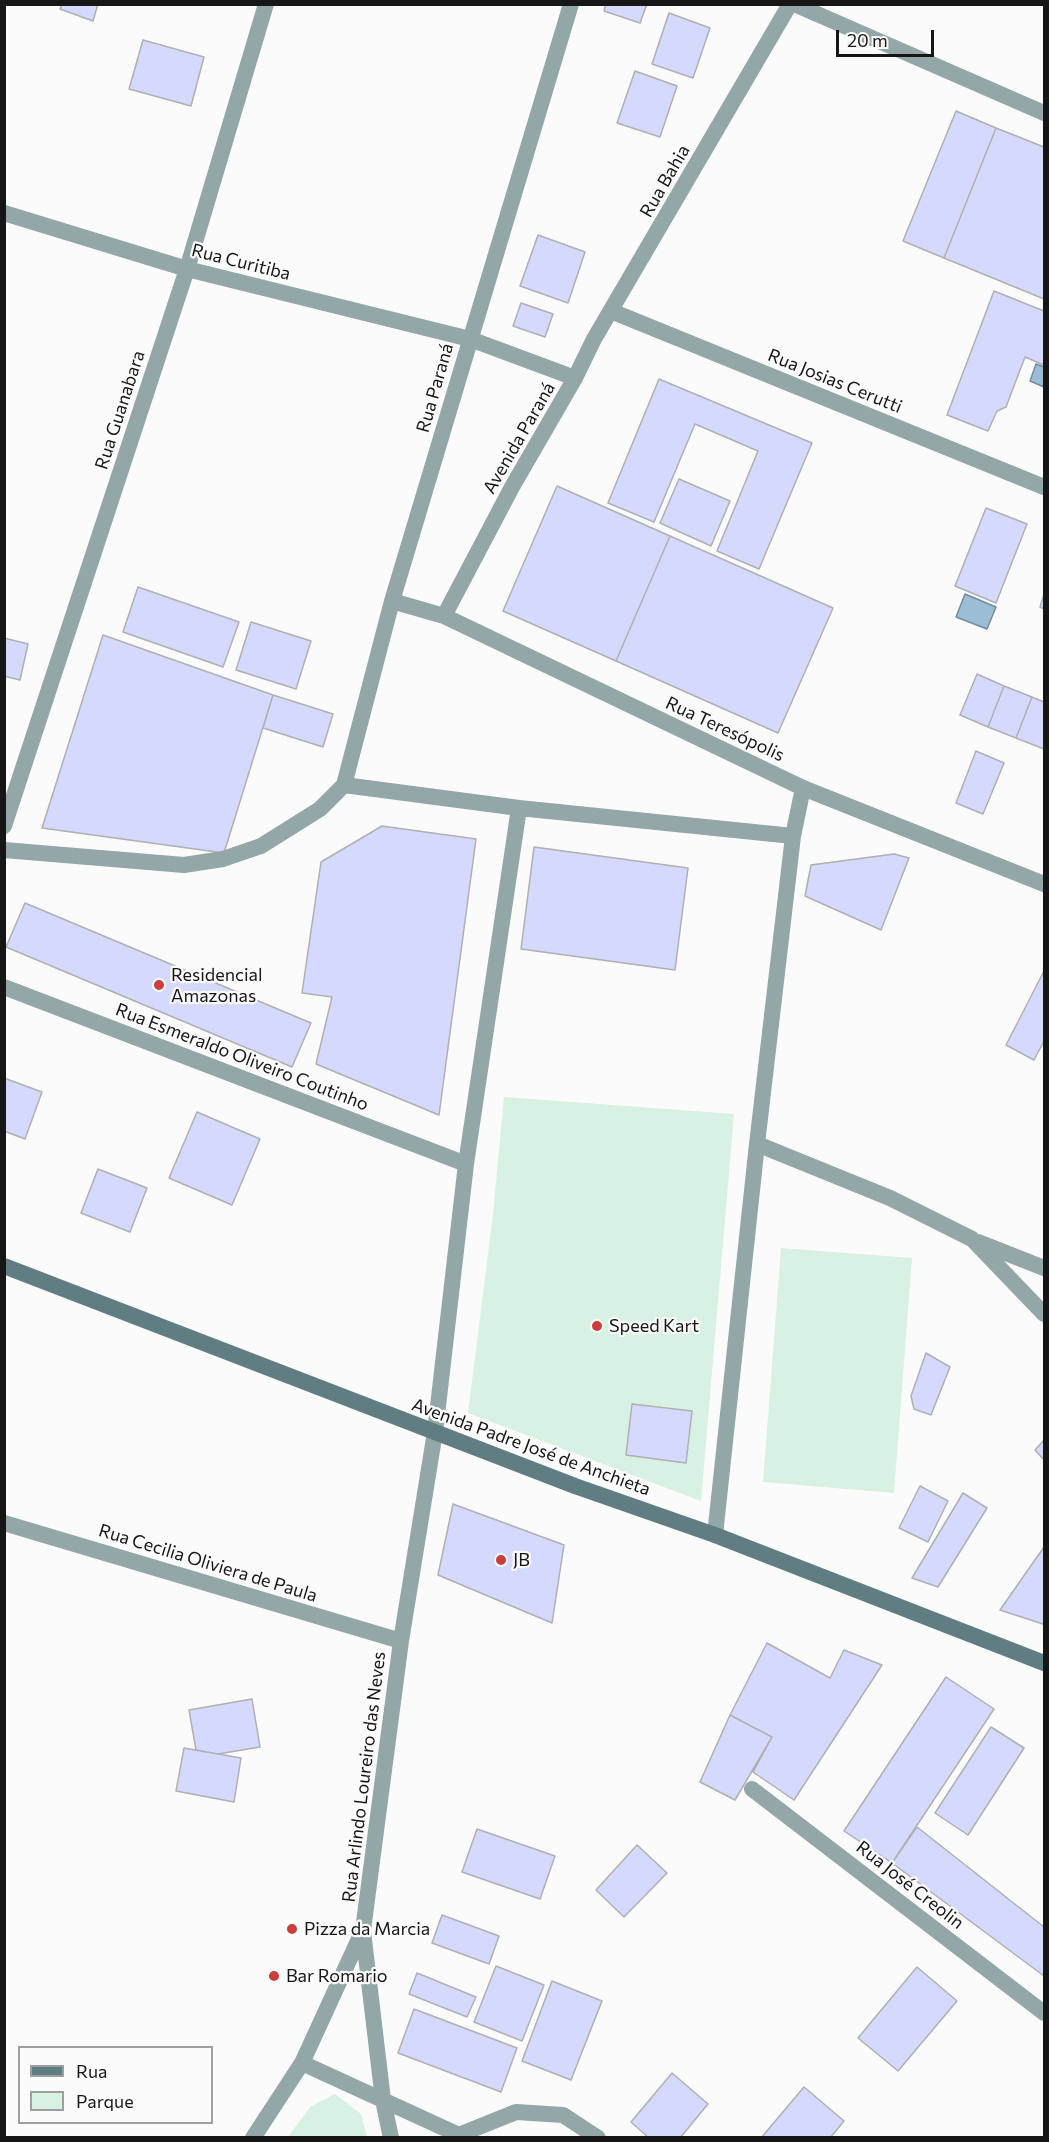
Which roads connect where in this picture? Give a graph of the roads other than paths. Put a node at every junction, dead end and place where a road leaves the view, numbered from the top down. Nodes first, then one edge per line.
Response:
1 (266, 4) edge
2 (571, 4) edge
3 (792, 4) edge
4 (1044, 112) edge
5 (4, 213) edge
6 (187, 269) junction
7 (611, 311) junction
8 (470, 339) junction
9 (575, 378) junction
10 (1044, 487) edge
11 (392, 601) junction
12 (444, 616) junction
13 (344, 785) junction
14 (803, 788) junction
15 (519, 808) junction
16 (4, 826) edge
17 (793, 836) junction
18 (4, 850) edge
19 (1044, 884) edge
20 (4, 987) edge
21 (757, 1144) junction
22 (466, 1164) junction
23 (972, 1239) junction
24 (4, 1266) edge
25 (1044, 1268) edge
26 (1044, 1314) edge
27 (435, 1432) junction
28 (4, 1523) edge
29 (716, 1534) junction
30 (401, 1641) junction
31 (1044, 1663) edge
32 (752, 1788) dead end
33 (363, 1930) junction
34 (1044, 2013) edge
35 (302, 2063) junction
36 (383, 2100) junction
37 (459, 2136) edge
38 (253, 2138) edge
39 (391, 2138) edge
40 (598, 2138) edge

1 - 6 street, Rua Guanabara
2 - 8 street, Rua Paraná
3 - 4 street
3 - 7 street, Rua Bahia
5 - 6 street, Rua Curitiba
6 - 8 street, Rua Curitiba
6 - 16 street, Rua Guanabara
7 - 9 street, Rua Bahia
7 - 10 street, Rua Josias Cerutti
8 - 9 street, Avenida Paraná
8 - 11 street, Rua Paraná
9 - 12 street, Avenida Paraná
11 - 12 street, Rua Teresópolis
11 - 13 street, Rua Paraná
12 - 14 street, Rua Teresópolis
13 - 15 street
13 - 18 street
14 - 17 street
14 - 19 street, Rua Teresópolis
15 - 17 street
15 - 22 street
17 - 21 street
20 - 22 street, Rua Esmeraldo Oliveiro Coutinho
21 - 23 street
21 - 29 street
22 - 27 street
23 - 25 street
23 - 26 street
24 - 27 main road, Avenida Padre José de Anchieta
27 - 29 main road, Avenida Padre José de Anchieta
27 - 30 street, Rua Arlindo Loureiro das Neves
28 - 30 street, Rua Cecilia Oliviera de Paula
29 - 31 main road, Avenida Padre José de Anchieta
30 - 33 street, Rua Arlindo Loureiro das Neves
32 - 34 street, Rua José Creolin
33 - 35 street, Rua Arlindo Loureiro das Neves
33 - 36 street
35 - 36 street
35 - 38 street, Rua Arlindo Loureiro das Neves
36 - 37 street
36 - 39 street
37 - 40 street

